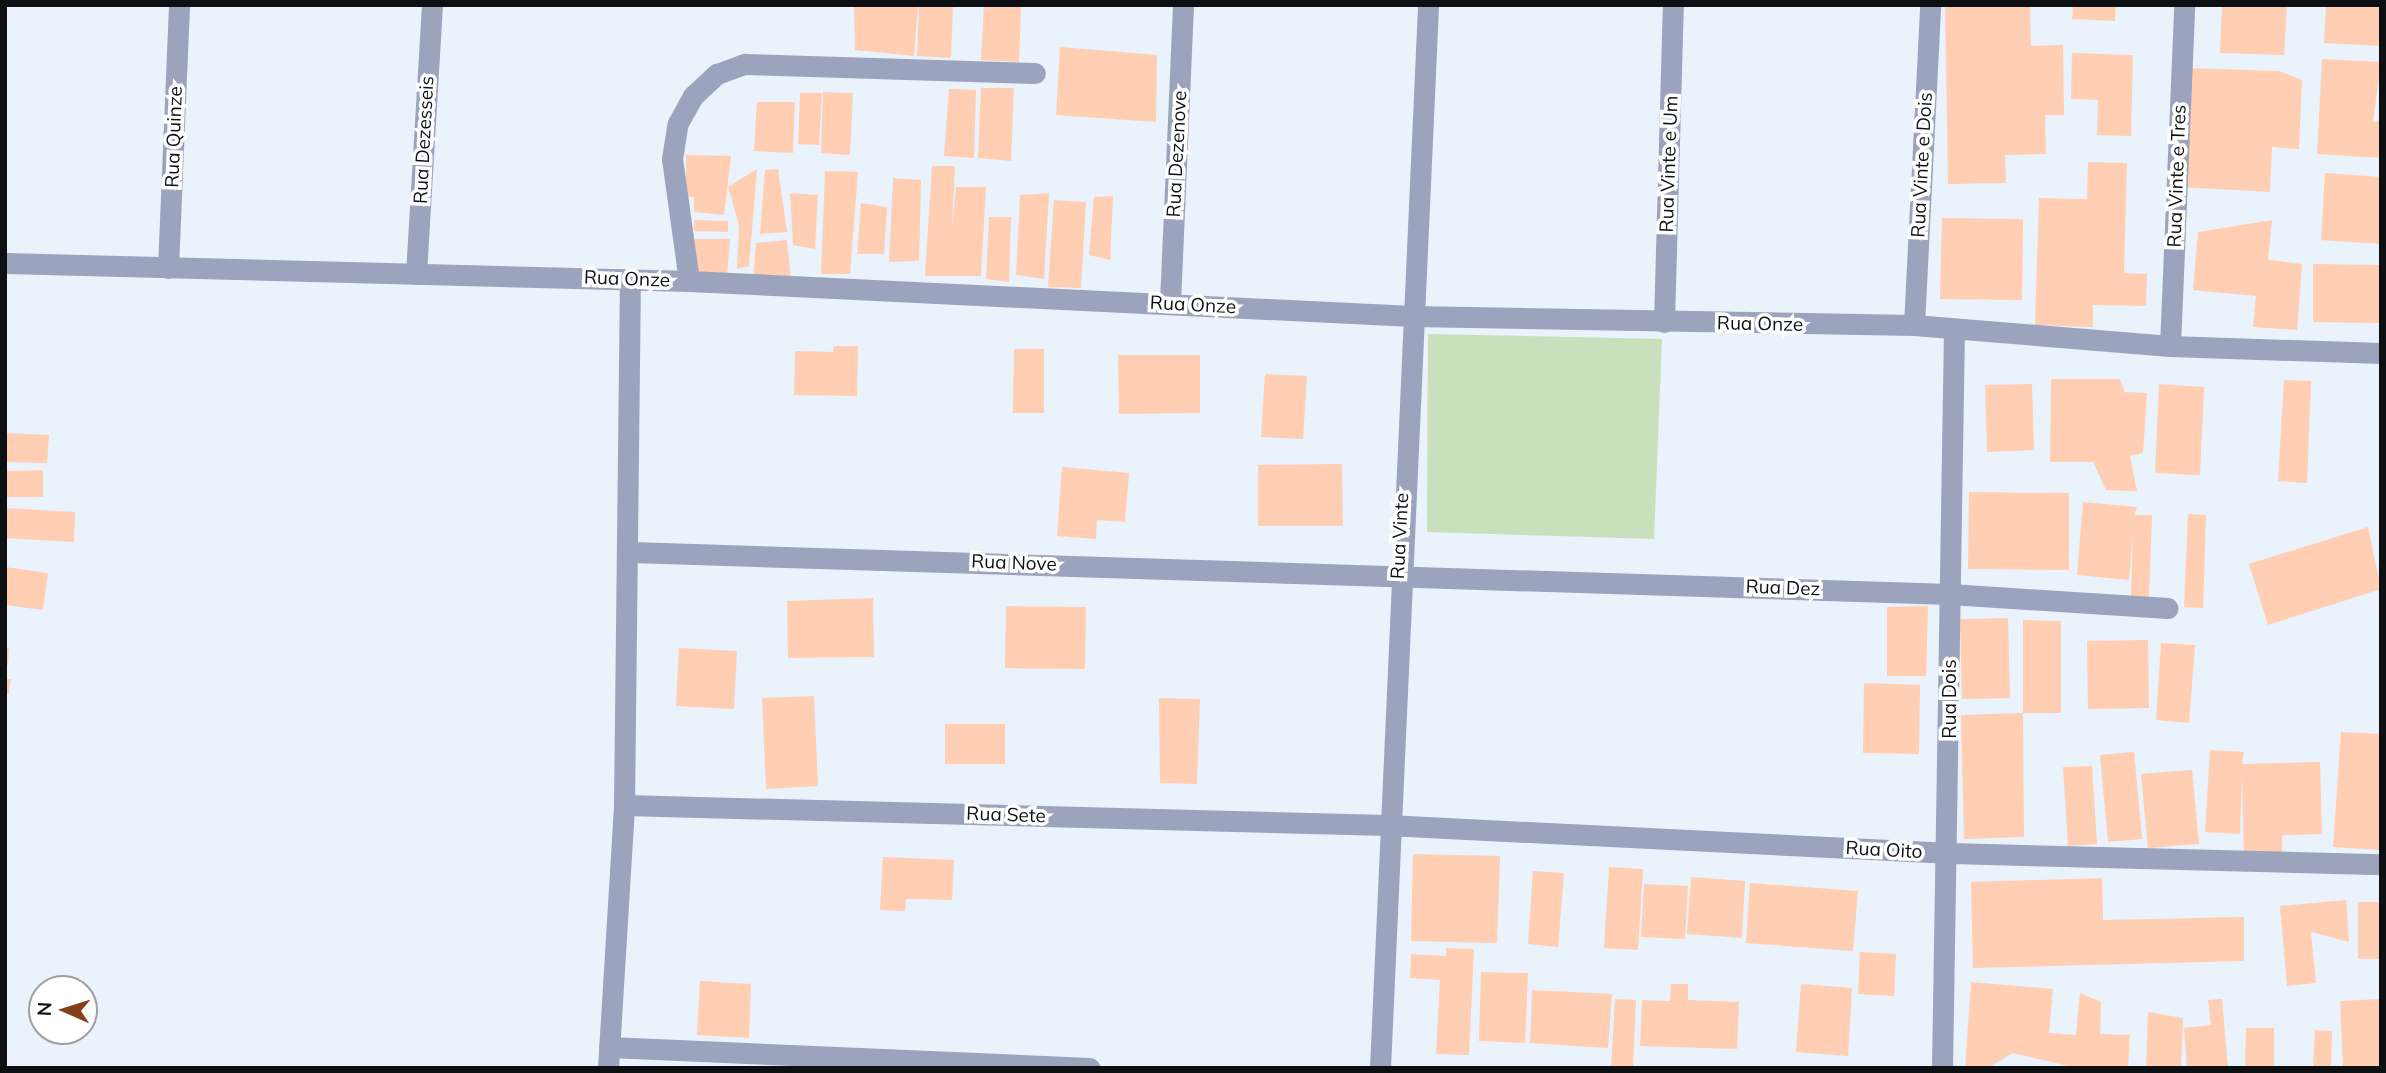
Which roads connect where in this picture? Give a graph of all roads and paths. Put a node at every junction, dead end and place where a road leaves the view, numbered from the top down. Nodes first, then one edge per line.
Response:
1 (179, 5) edge
2 (432, 5) edge
3 (1183, 5) edge
4 (1428, 5) edge
5 (1674, 5) edge
6 (1930, 5) edge
7 (2184, 5) edge
8 (1035, 73) dead end
9 (5, 263) edge
10 (168, 268) junction
11 (416, 275) junction
12 (630, 279) junction
13 (689, 281) junction
14 (1170, 303) junction
15 (1412, 316) junction
16 (1664, 323) junction
17 (1914, 325) junction
18 (1954, 330) junction
19 (2170, 346) junction
20 (2381, 353) edge
21 (631, 552) junction
22 (1398, 574) junction
23 (1950, 594) junction
24 (2168, 608) dead end
25 (624, 805) junction
26 (1387, 825) junction
27 (1950, 853) junction
28 (2381, 864) edge
29 (608, 1058) edge
30 (1090, 1068) edge
31 (1380, 1068) edge
32 (1942, 1068) edge

1 - 10 street, Rua Quinze
2 - 11 street, Rua Dezesseis
3 - 14 street, Rua Dezenove
4 - 15 street, Rua Vinte
5 - 16 street, Rua Vinte e Um
6 - 17 street, Rua Vinte e Dois
7 - 19 street, Rua Vinte e Tres
8 - 13 street
9 - 10 street, Rua Onze
10 - 11 street, Rua Onze
11 - 12 street, Rua Onze
12 - 13 street, Rua Onze
12 - 21 street
13 - 14 street, Rua Onze
14 - 15 street, Rua Onze
15 - 16 street, Rua Onze
15 - 22 street, Rua Vinte
16 - 17 street, Rua Onze
17 - 18 street, Rua Onze
18 - 19 street, Rua Onze
18 - 23 street, Rua Dois
19 - 20 street, Rua Onze
21 - 22 street, Rua Nove
21 - 25 street
22 - 23 street, Rua Dez
22 - 26 street, Rua Vinte
23 - 24 street, Rua Dez
23 - 27 street, Rua Dois
25 - 26 street, Rua Sete
25 - 29 street
26 - 27 street, Rua Oito
26 - 31 street, Rua Vinte
27 - 28 street, Rua Oito
27 - 32 street, Rua Dois
29 - 30 street

